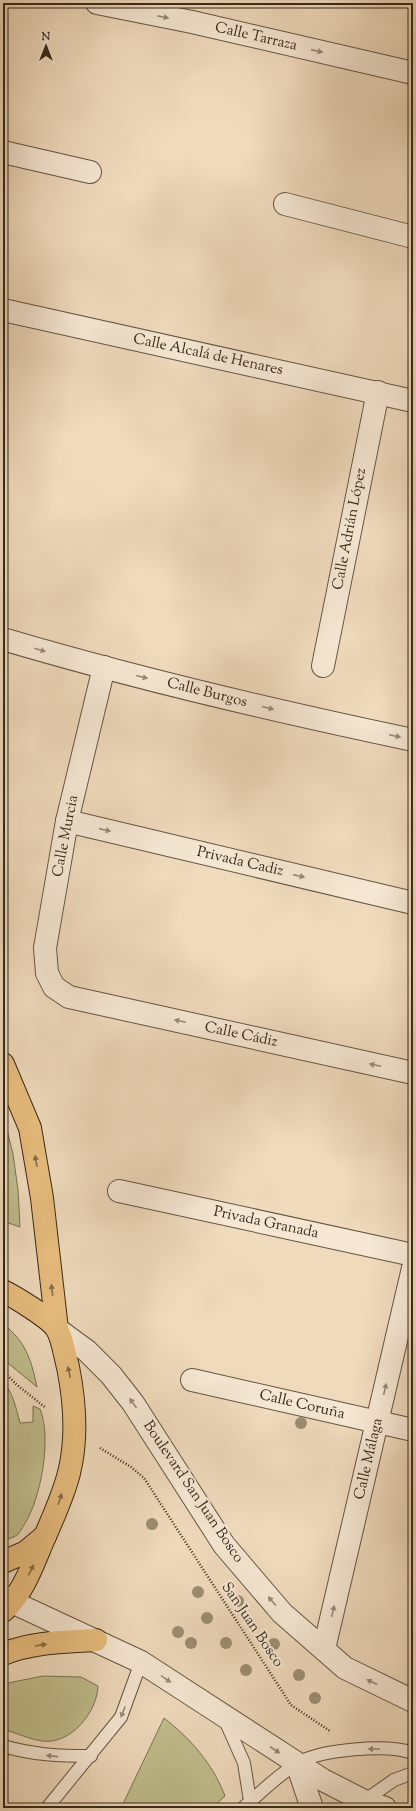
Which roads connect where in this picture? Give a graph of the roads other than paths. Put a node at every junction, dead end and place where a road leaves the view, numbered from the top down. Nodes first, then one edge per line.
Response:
1 (97, 3) edge
2 (413, 73) edge
3 (3, 152) edge
4 (90, 172) dead end
5 (285, 204) dead end
6 (413, 237) edge
7 (3, 310) edge
8 (378, 392) junction
9 (413, 401) edge
10 (3, 639) edge
11 (323, 666) dead end
12 (104, 667) junction
13 (413, 740) edge
14 (67, 821) junction
15 (413, 903) edge
16 (69, 997) joint
17 (3, 1064) edge
18 (413, 1073) edge
19 (119, 1191) dead end
20 (413, 1256) edge
21 (413, 1268) edge
22 (3, 1291) edge
23 (57, 1329) junction
24 (192, 1380) dead end
25 (378, 1422) junction
26 (413, 1430) edge
27 (46, 1536) junction
28 (3, 1562) edge
29 (6, 1603) edge
30 (96, 1640) junction
31 (324, 1649) junction
32 (3, 1654) edge
33 (141, 1662) junction
34 (413, 1700) edge
35 (224, 1717) junction
36 (3, 1746) edge
37 (413, 1753) edge
38 (91, 1756) junction
39 (297, 1764) junction
40 (413, 1773) edge
41 (361, 1804) edge
42 (248, 1806) edge
43 (47, 1808) edge
44 (312, 1808) edge
45 (385, 1808) edge

1 -> 2 street, Calle Tarraza
3 - 4 street
5 - 6 street
7 - 8 street, Calle Alcalá de Henares
8 - 9 street, Calle Alcalá de Henares
8 - 11 street, Calle Adrián López
10 -> 12 street, Calle Burgos
12 -> 13 street, Calle Burgos
12 - 14 street, Calle Murcia
14 -> 15 street, Privada Cadiz
14 - 16 street, Calle Murcia
18 -> 16 street, Calle Cádiz
23 -> 17 main road
19 - 20 street, Privada Granada
25 -> 21 street, Calle Málaga
22 - 23 main road
27 -> 23 main road
31 -> 23 street, Boulevard San Juan Bosco
24 - 25 street, Calle Coruña
25 - 26 street, Calle Coruña
31 -> 25 street, Calle Málaga
27 - 28 main road
29 -> 27 main road
29 - 30 street
32 -> 30 main road
30 - 33 street
34 -> 31 street, Boulevard San Juan Bosco
33 -> 35 street
33 -> 38 lane
35 -> 39 street
35 - 42 lane
38 -> 36 lane
37 -> 39 lane
38 - 43 lane
39 - 41 street
39 - 42 lane
39 - 44 street
40 - 41 lane
41 - 45 street

